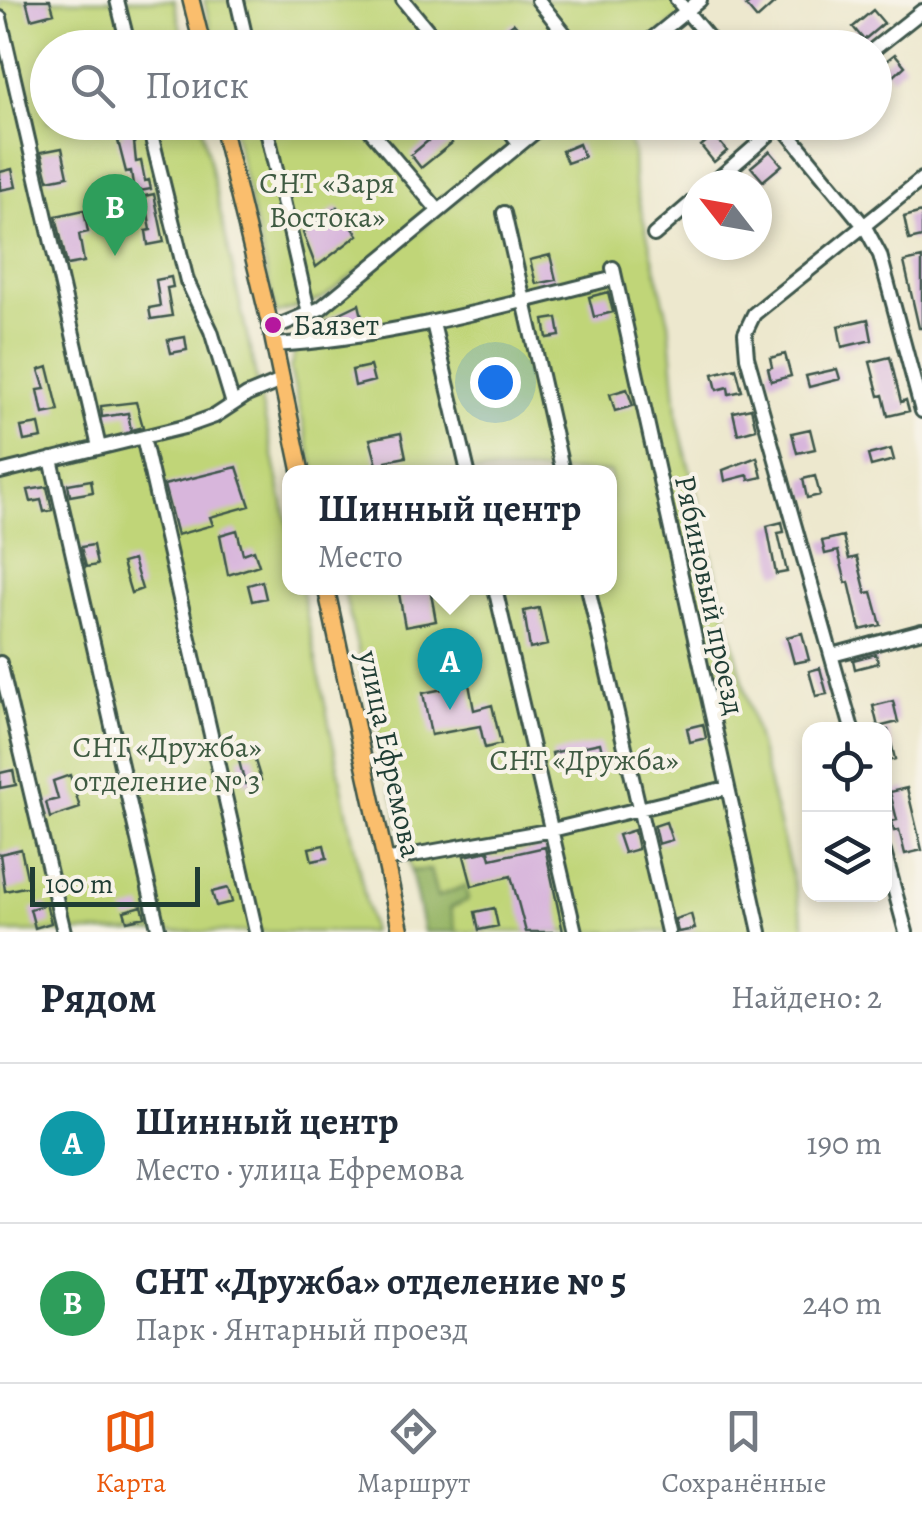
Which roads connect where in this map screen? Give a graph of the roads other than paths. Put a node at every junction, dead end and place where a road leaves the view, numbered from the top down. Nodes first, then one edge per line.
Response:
1 (116, 0) edge
2 (191, 0) edge
3 (238, 0) edge
4 (403, 0) edge
5 (538, 0) edge
6 (700, 0) edge
7 (682, 6) edge
8 (922, 11) edge
9 (0, 18) edge
10 (124, 30) edge
11 (198, 30) edge
12 (244, 30) edge
13 (427, 30) edge
14 (562, 30) edge
15 (659, 30) edge
16 (701, 30) edge
17 (892, 35) edge
18 (153, 140) edge
19 (225, 140) edge
20 (270, 140) edge
21 (378, 140) edge
22 (517, 140) edge
23 (525, 140) edge
24 (762, 140) edge
25 (795, 140) edge
26 (520, 144) junction
27 (728, 170) edge
28 (922, 179) edge
29 (438, 210) junction
30 (682, 211) edge
31 (504, 213) dead end
32 (865, 226) junction
33 (654, 235) dead end
34 (524, 301) junction
35 (309, 314) junction
36 (433, 323) junction
37 (272, 337) junction
38 (280, 381) junction
39 (233, 404) junction
40 (922, 411) edge
41 (143, 437) junction
42 (99, 446) junction
43 (51, 459) junction
44 (298, 465) edge
45 (466, 465) edge
46 (561, 465) edge
47 (0, 472) edge
48 (328, 595) edge
49 (497, 595) edge
50 (590, 595) edge
51 (922, 631) edge
52 (832, 656) junction
53 (0, 663) edge
54 (850, 722) edge
55 (726, 788) junction
56 (638, 811) junction
57 (552, 830) junction
58 (386, 860) junction
59 (892, 880) edge
60 (64, 932) edge
61 (159, 932) edge
62 (256, 932) edge
63 (401, 932) edge
64 (575, 932) edge
65 (668, 932) edge
66 (760, 932) edge
67 (906, 932) edge

1 - 10 street
2 - 11 main road
3 - 12 street
4 - 13 street
5 - 14 street
6 - 7 street
7 - 15 street
7 - 16 street
8 - 17 street
9 - 42 street
18 - 39 street
19 - 37 main road
20 - 35 street
21 - 29 street
22 - 26 street
23 - 26 street
24 - 27 street
25 - 32 street
26 - 29 street
28 - 32 street
29 - 35 street
30 - 33 street
31 - 34 street
32 - 40 street
32 - 52 street
34 - 36 street
34 - 46 street
34 - 55 street, Рябиновый проезд
35 - 37 street
36 - 37 street
36 - 45 street
37 - 38 main road
38 - 39 street
38 - 44 main road
39 - 41 street
41 - 42 street
41 - 62 street
42 - 43 street
43 - 47 street
43 - 61 street
48 - 58 main road, улица Ефремова
49 - 57 street
50 - 56 street
51 - 52 street
52 - 54 street
53 - 60 street
55 - 56 street
55 - 66 street, Рябиновый проезд
56 - 57 street
56 - 65 street
57 - 58 street
57 - 64 street
58 - 63 main road, улица Ефремова
59 - 67 street

